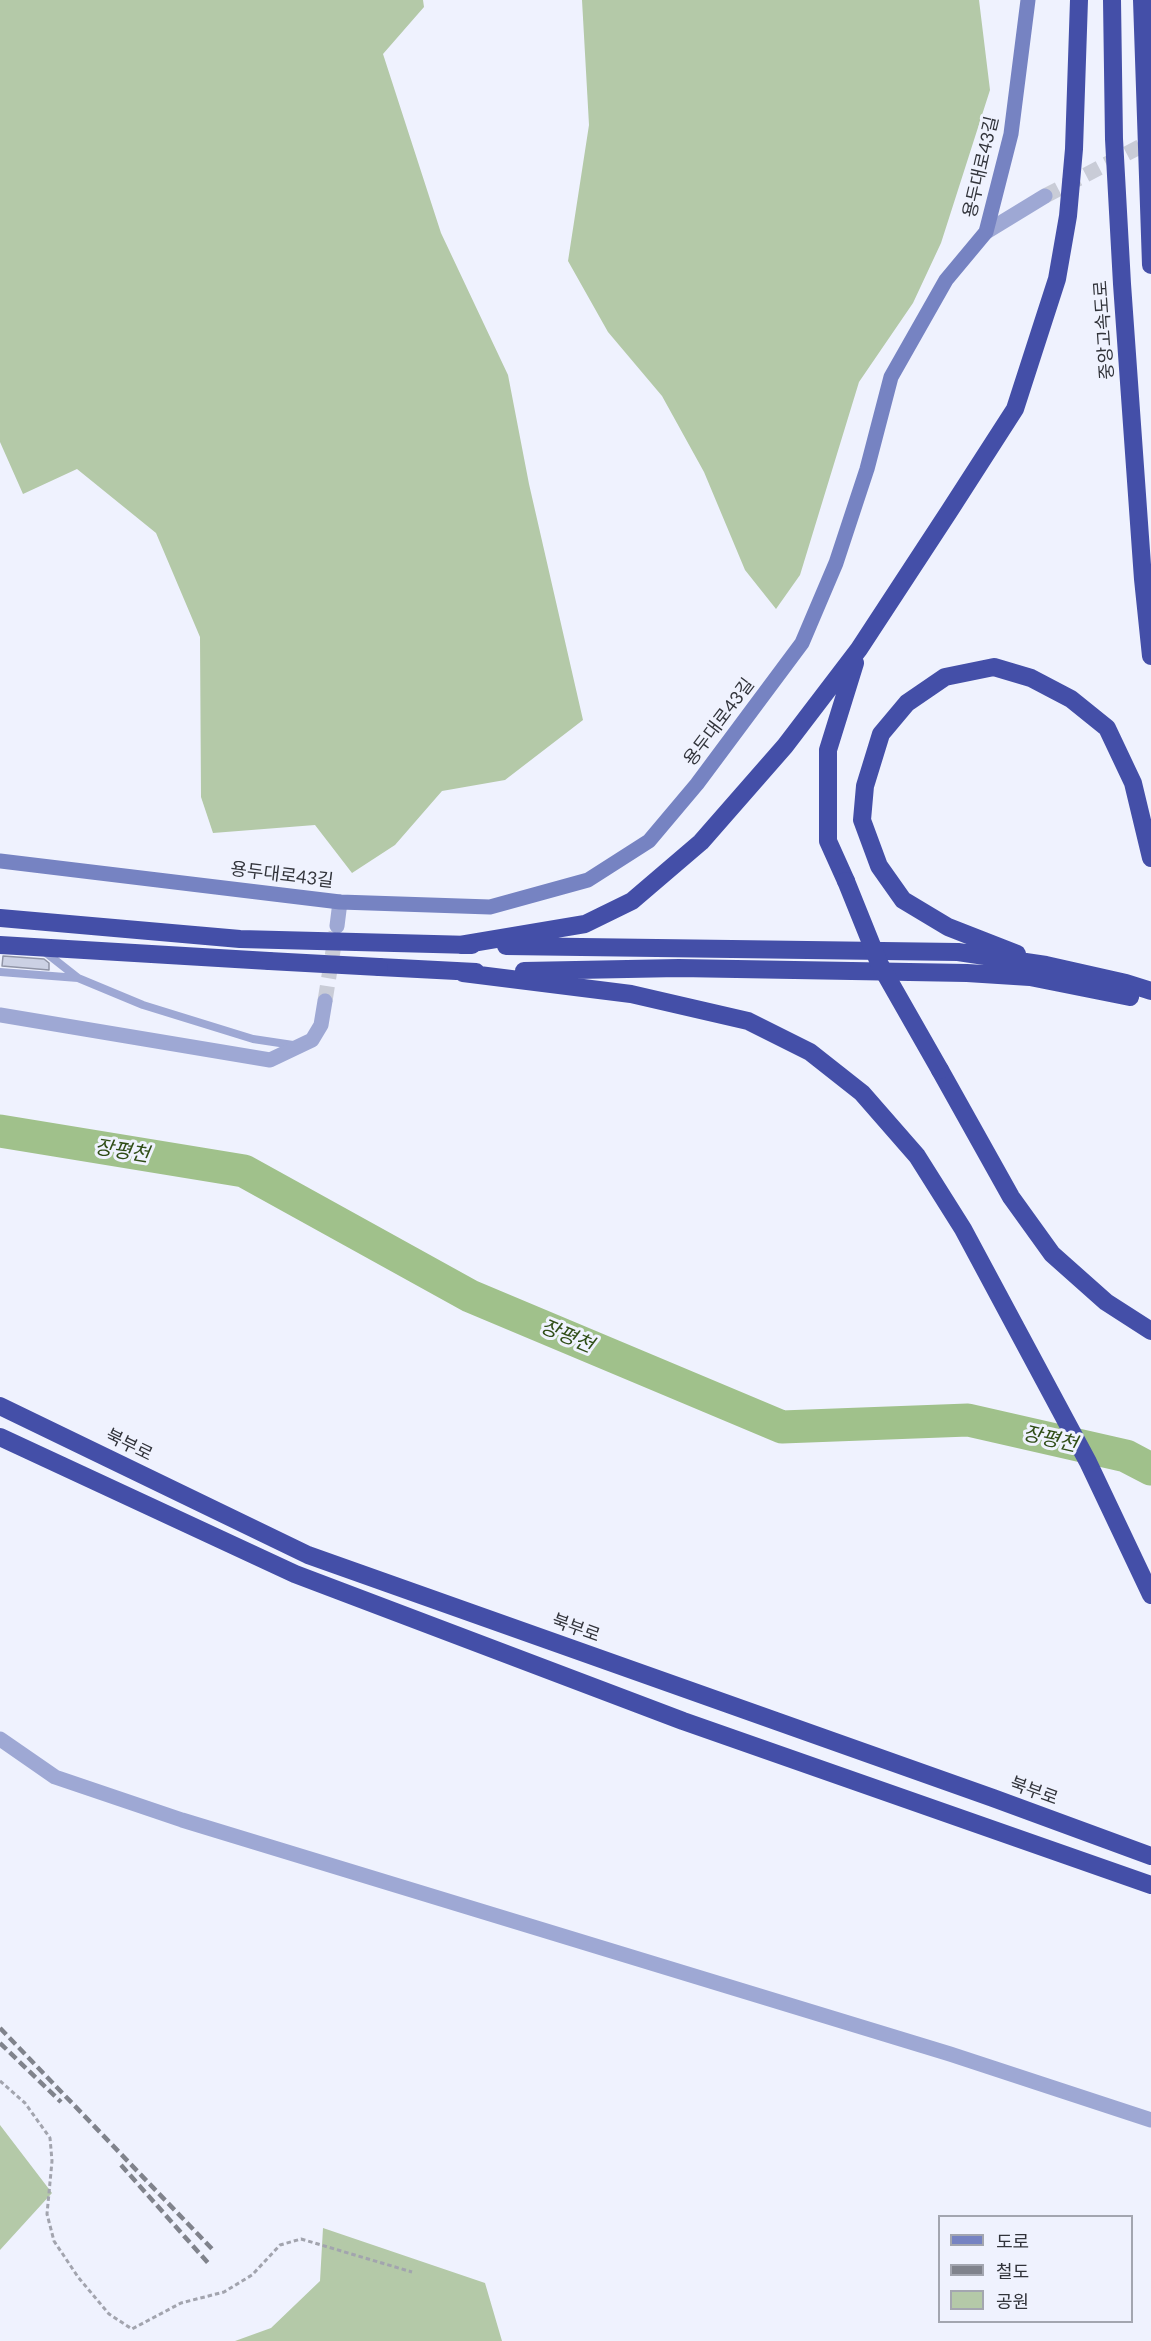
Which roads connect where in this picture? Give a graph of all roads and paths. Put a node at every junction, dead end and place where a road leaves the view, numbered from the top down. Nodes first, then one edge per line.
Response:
1 (1028, 0) edge
2 (1079, 0) edge
3 (1112, 0) edge
4 (1142, 0) edge
5 (1146, 129) junction
6 (1151, 147) edge
7 (1045, 196) tunnel mouth
8 (986, 232) junction
9 (1151, 265) edge
10 (859, 649) junction
11 (1151, 656) edge
12 (1151, 858) edge
13 (0, 861) edge
14 (340, 902) junction
15 (0, 918) edge
16 (337, 926) tunnel mouth
17 (0, 945) edge
18 (460, 945) junction
19 (39, 947) junction
20 (1046, 965) junction
21 (0, 972) edge
22 (463, 972) junction
23 (78, 978) junction
24 (1151, 991) edge
25 (325, 1000) tunnel mouth
26 (1151, 1003) edge
27 (0, 1015) edge
28 (299, 1046) junction
29 (1151, 1331) edge
30 (0, 1406) edge
31 (0, 1437) edge
32 (1151, 1595) edge
33 (0, 1739) edge
34 (1151, 1856) edge
35 (1151, 1885) edge
36 (0, 2081) edge
37 (1151, 2120) edge
38 (412, 2272) dead end

1 - 8 street, 용두대로43길
2 - 10 highway
3 - 11 highway, 중앙고속도로
4 - 5 highway
5 - 6 highway
5 - 9 highway
7 - 8 street
8 - 14 street, 용두대로43길
10 - 18 highway
10 - 29 highway, bridge
12 - 20 highway
13 - 14 street, 용두대로43길
14 - 16 street
15 - 18 highway
17 - 19 highway
18 - 20 highway
19 - 22 highway, bridge
19 - 23 lane
20 - 24 highway
21 - 23 lane
22 - 26 highway
22 - 32 highway
23 - 28 lane
25 - 28 street
27 - 28 street
30 - 34 highway, 북부로
31 - 35 highway
33 - 37 street
36 - 38 path

